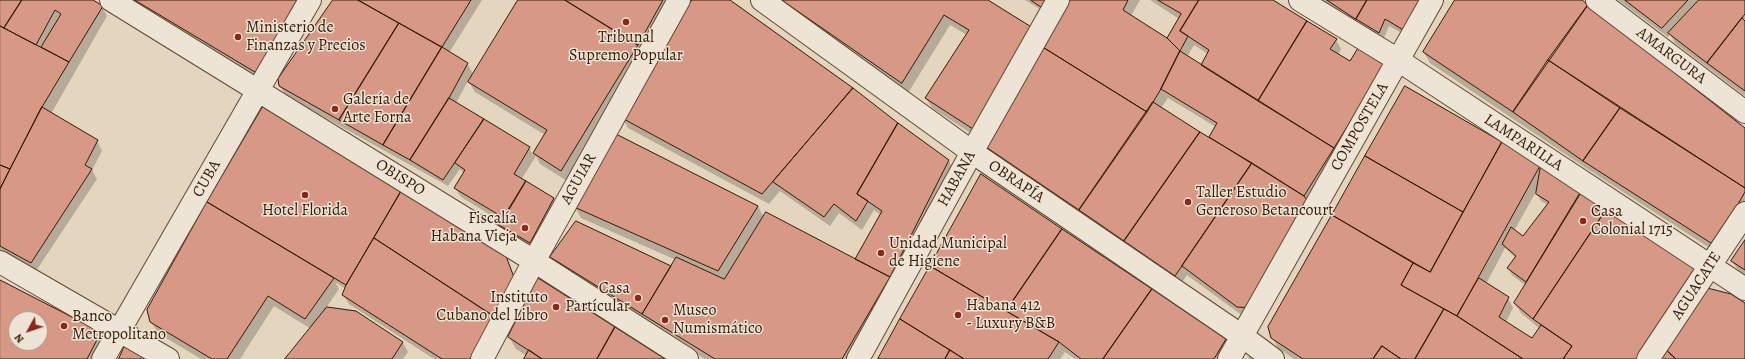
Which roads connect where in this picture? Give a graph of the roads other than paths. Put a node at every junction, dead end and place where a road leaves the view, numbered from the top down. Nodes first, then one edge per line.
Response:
1 (111, 0) edge
2 (310, 0) edge
3 (679, 0) edge
4 (762, 0) edge
5 (1058, 0) edge
6 (1300, 0) edge
7 (1432, 0) edge
8 (1597, 0) edge
9 (1398, 60) junction
10 (258, 90) junction
11 (1745, 112) edge
12 (972, 152) junction
13 (1745, 213) edge
14 (534, 261) junction
15 (0, 262) edge
16 (1710, 266) junction
17 (1745, 289) edge
18 (119, 331) junction
19 (1242, 336) junction
20 (103, 359) edge
21 (168, 359) edge
22 (482, 359) edge
23 (687, 359) edge
24 (858, 359) edge
25 (1229, 359) edge
26 (1273, 359) edge
27 (1648, 359) edge

1 - 10 street, OBISPO
2 - 10 street, CUBA
3 - 14 street, AGUIAR
4 - 12 street, OBRAPÍA
5 - 12 street, HABANA
6 - 9 street, LAMPARILLA
7 - 9 street, COMPOSTELA
8 - 11 street, AMARGURA
9 - 16 street, LAMPARILLA
9 - 19 street, COMPOSTELA
10 - 14 street, OBISPO
10 - 18 street, CUBA
12 - 19 street, OBRAPÍA
12 - 24 street, HABANA
13 - 16 street, AGUACATE
14 - 22 street, AGUIAR
14 - 23 street, OBISPO
15 - 18 street
16 - 17 street, LAMPARILLA
16 - 27 street, AGUACATE
18 - 20 street, CUBA
18 - 21 street
19 - 25 street, COMPOSTELA
19 - 26 street, OBRAPÍA

